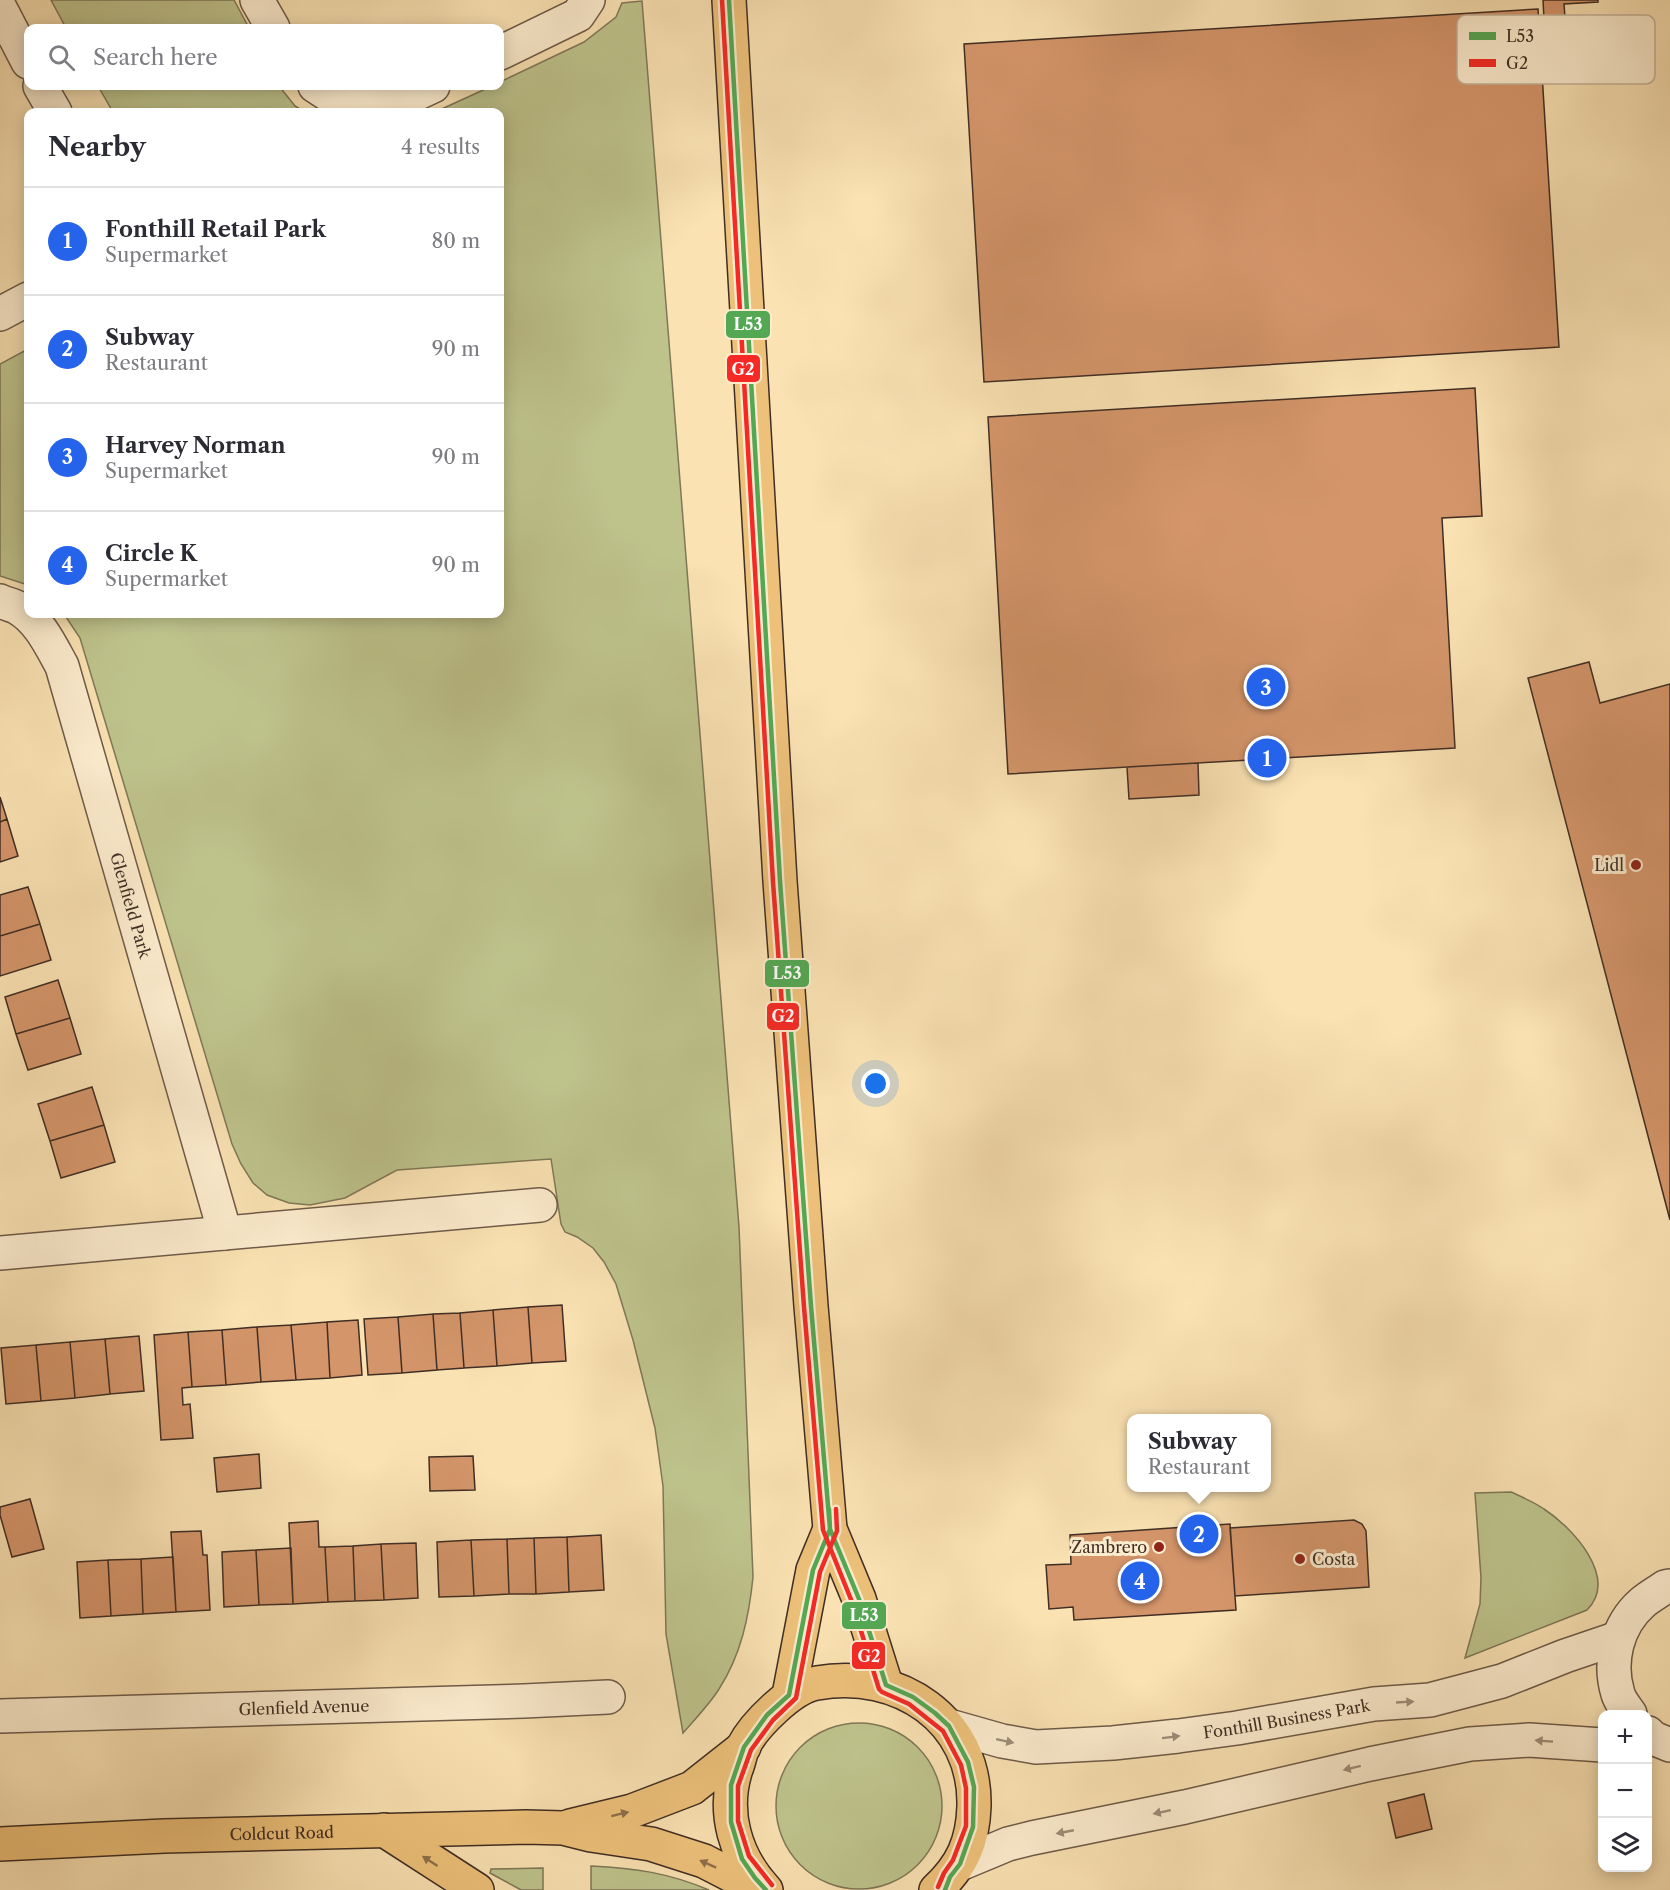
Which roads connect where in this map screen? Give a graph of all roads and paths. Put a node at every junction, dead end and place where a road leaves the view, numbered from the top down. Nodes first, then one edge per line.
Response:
1 (257, 0) edge
2 (588, 0) edge
3 (729, 0) edge
4 (0, 8) edge
5 (271, 24) edge
6 (504, 51) edge
7 (24, 55) edge
8 (42, 90) edge
9 (321, 90) edge
10 (424, 90) edge
11 (53, 108) edge
12 (24, 301) edge
13 (0, 314) edge
14 (0, 602) edge
15 (24, 613) edge
16 (31, 618) edge
17 (540, 1205) dead end
18 (225, 1233) junction
19 (0, 1253) edge
20 (830, 1529) junction
21 (1670, 1586) edge
22 (1618, 1638) junction
23 (886, 1685) junction
24 (789, 1695) junction
25 (608, 1697) dead end
26 (1628, 1710) edge
27 (0, 1716) edge
28 (949, 1726) junction
29 (1652, 1737) edge
30 (1598, 1744) edge
31 (1670, 1746) edge
32 (744, 1747) junction
33 (1652, 1747) edge
34 (563, 1828) junction
35 (384, 1830) junction
36 (0, 1844) edge
37 (948, 1880) edge
38 (477, 1890) edge
39 (760, 1890) edge
40 (766, 1890) edge

1 - 5 street
2 - 6 street
3 - 20 main road
4 - 7 street
8 - 11 street
9 - 10 street
12 - 13 street
14 - 15 street, Glenfield Park
16 - 18 street, Glenfield Park
17 - 18 street
18 - 19 street
20 - 23 main road
20 - 24 main road
21 - 22 street
22 - 26 street
28 -> 22 street, Fonthill Business Park
23 - 24 main road
23 - 28 main road
24 - 32 main road
25 - 27 street, Glenfield Avenue
28 - 37 main road
29 - 31 street
30 -> 37 street
31 - 33 street
34 -> 32 main road
32 - 40 main road
34 - 35 main road, Coldcut Road
39 -> 34 main road
35 - 36 main road, Coldcut Road
38 -> 35 main road

